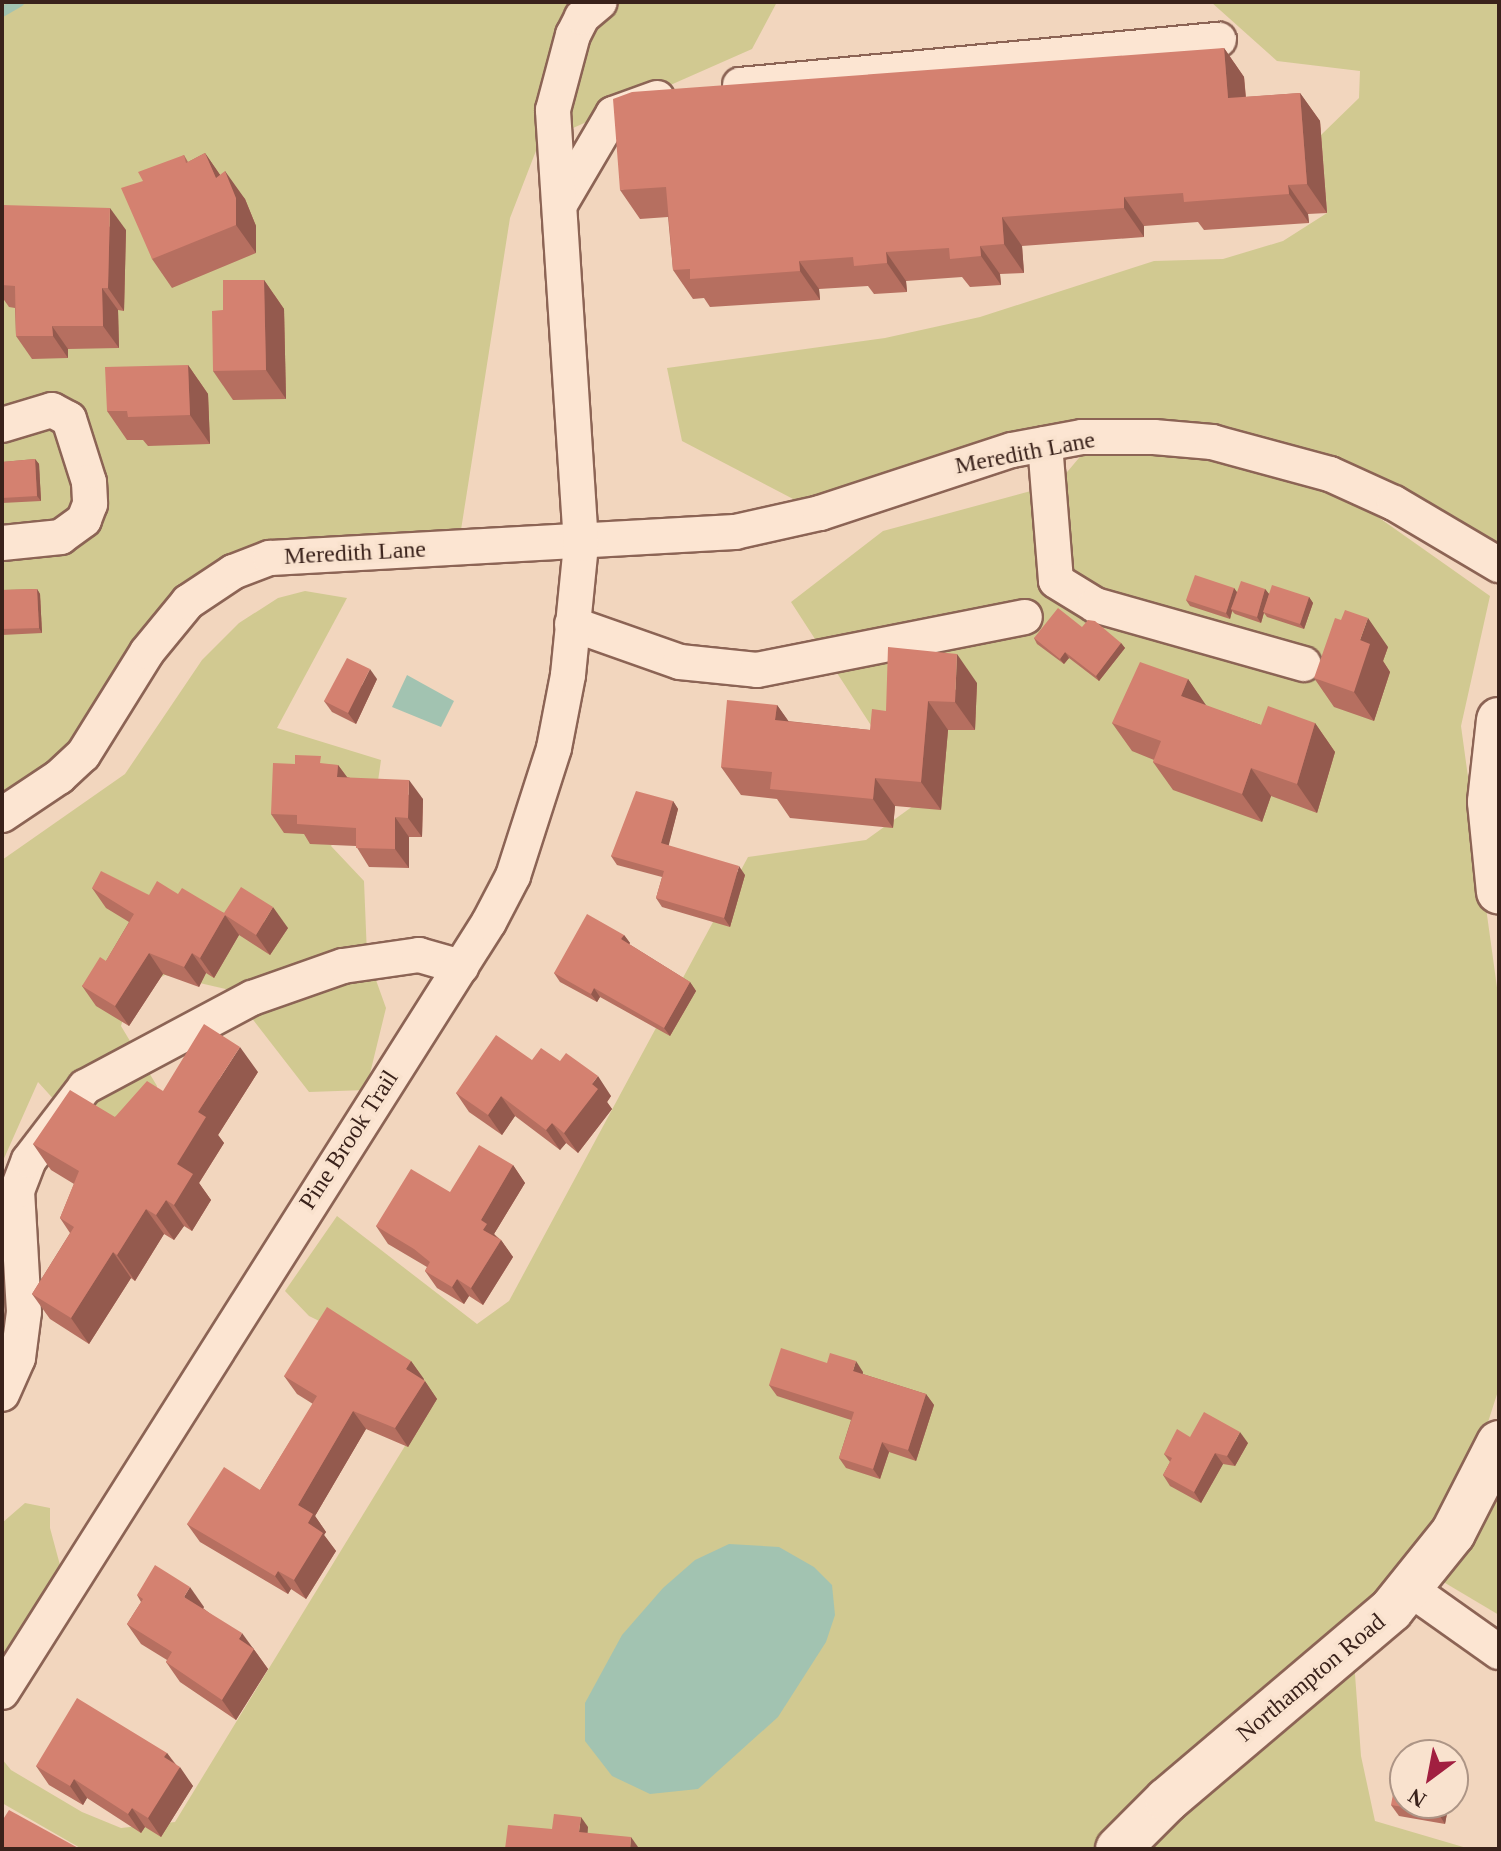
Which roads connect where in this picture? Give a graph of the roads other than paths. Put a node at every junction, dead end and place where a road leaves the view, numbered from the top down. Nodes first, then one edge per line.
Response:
1 (600, 2) edge
2 (1219, 40) dead end
3 (562, 201) junction
4 (2, 425) edge
5 (1045, 444) junction
6 (2, 543) edge
7 (581, 544) junction
8 (1499, 565) edge
9 (1025, 617) dead end
10 (572, 624) junction
11 (1304, 664) dead end
12 (1499, 720) edge
13 (2, 815) edge
14 (1499, 892) edge
15 (461, 967) junction
16 (2, 1394) edge
17 (1499, 1443) edge
18 (1410, 1589) junction
19 (1499, 1652) edge
20 (2, 1692) edge
21 (1118, 1849) edge

1 - 3 street
2 - 3 street
3 - 7 street
4 - 6 street
5 - 7 street, Meredith Lane
5 - 8 street, Meredith Lane
5 - 11 street
7 - 10 street, Pine Brook Trail
7 - 13 street, Meredith Lane
9 - 10 street
10 - 15 street, Pine Brook Trail
12 - 14 street
15 - 16 street
15 - 20 street, Pine Brook Trail
17 - 18 street, Northampton Road
18 - 19 street
18 - 21 street, Northampton Road

